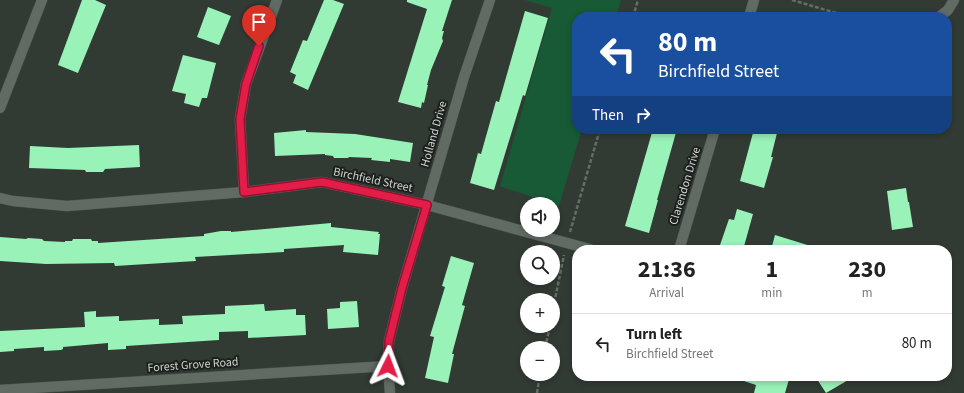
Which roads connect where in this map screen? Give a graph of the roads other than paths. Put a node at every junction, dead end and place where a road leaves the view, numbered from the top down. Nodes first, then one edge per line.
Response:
1 (42, 0) edge
2 (277, 0) edge
3 (490, 0) edge
4 (754, 0) edge
5 (954, 0) edge
6 (750, 12) edge
7 (945, 12) edge
8 (0, 108) edge
9 (714, 134) edge
10 (244, 192) junction
11 (0, 198) edge
12 (427, 205) junction
13 (574, 245) edge
14 (680, 245) edge
15 (388, 366) junction
16 (0, 390) edge
17 (390, 393) edge

1 - 8 street
2 - 10 street
3 - 12 street, Holland Drive
4 - 6 street
5 - 7 street
9 - 14 street, Clarendon Drive
10 - 11 street, Birchfield Street
10 - 12 street, Birchfield Street
12 - 13 street, Birchfield Street
12 - 15 street, Holland Drive
15 - 16 street, Forest Grove Road
15 - 17 street, Holland Drive

